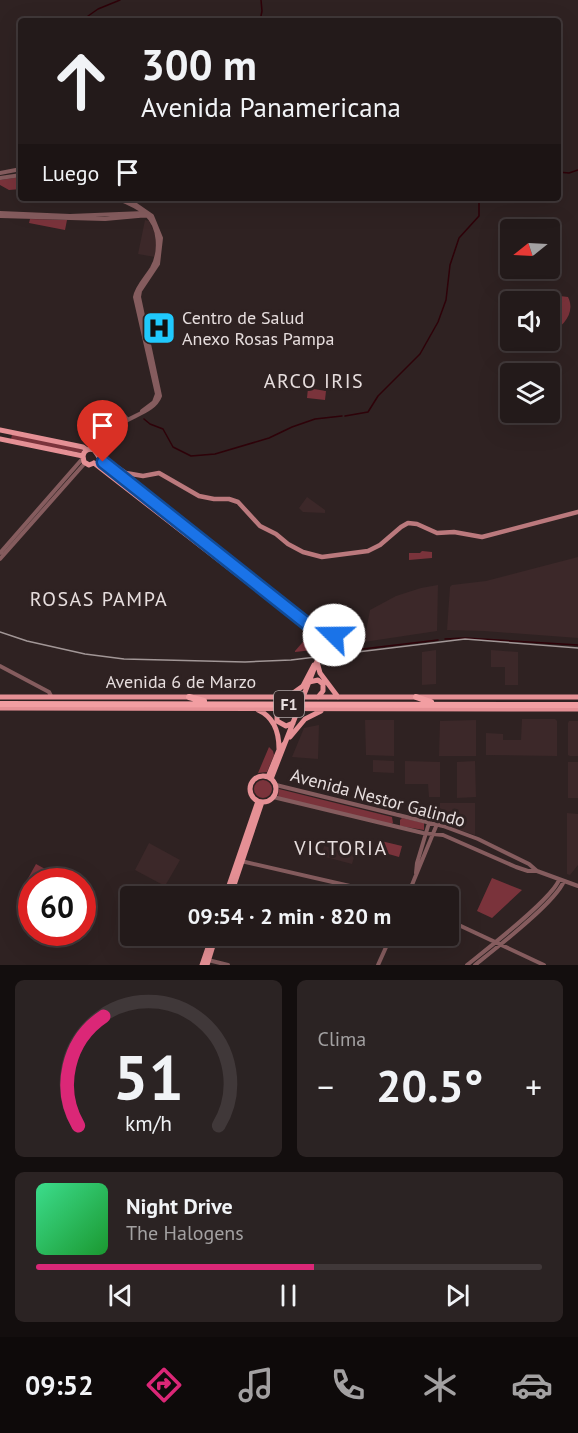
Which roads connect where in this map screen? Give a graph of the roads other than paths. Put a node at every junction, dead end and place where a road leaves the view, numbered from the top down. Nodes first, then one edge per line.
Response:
1 (18, 170) edge
2 (0, 173) edge
3 (18, 175) edge
4 (0, 178) edge
5 (122, 201) edge
6 (130, 201) edge
7 (0, 214) edge
8 (147, 214) junction
9 (127, 419) junction
10 (0, 430) edge
11 (0, 439) edge
12 (94, 453) junction
13 (84, 459) junction
14 (94, 463) junction
15 (578, 512) edge
16 (0, 553) edge
17 (0, 559) edge
18 (315, 632) junction
19 (321, 651) junction
20 (317, 662) junction
21 (0, 666) edge
22 (309, 682) junction
23 (51, 696) junction
24 (189, 697) junction
25 (284, 697) junction
26 (318, 697) junction
27 (338, 697) junction
28 (416, 697) junction
29 (204, 701) junction
30 (0, 702) edge
31 (431, 702) junction
32 (578, 703) edge
33 (54, 704) junction
34 (218, 704) junction
35 (65, 708) junction
36 (230, 709) junction
37 (253, 709) junction
38 (284, 709) junction
39 (332, 709) junction
40 (293, 723) junction
41 (284, 744) junction
42 (279, 750) junction
43 (270, 778) junction
44 (276, 785) junction
45 (273, 797) junction
46 (260, 801) junction
47 (429, 823) junction
48 (437, 825) junction
49 (426, 833) junction
50 (434, 833) junction
51 (240, 860) junction
52 (537, 871) junction
53 (415, 877) junction
54 (562, 880) junction
55 (232, 886) edge
56 (351, 886) edge
57 (411, 886) edge
58 (578, 886) edge
59 (459, 925) edge
60 (498, 943) junction
61 (211, 946) edge
62 (387, 946) edge
63 (205, 962) edge
64 (228, 965) edge
65 (378, 965) edge
66 (467, 965) edge
67 (475, 965) edge
68 (544, 965) edge

1 - 2 street
3 - 4 street
5 - 8 street
6 - 8 street
7 - 8 street
8 - 9 street
9 - 12 street
9 - 12 street
10 - 12 main road
11 - 13 main road
12 - 13 main road
12 - 14 main road
12 - 15 main road
12 - 18 main road
13 - 14 main road
13 - 16 street
13 - 17 street
14 - 18 main road
18 - 19 main road
18 - 19 main road
19 - 20 main road
20 - 22 main road
20 - 25 main road
20 - 27 main road
21 - 23 street
22 - 26 main road
22 - 40 main road
23 - 24 main road, Avenida 6 de Marzo
23 - 30 main road, Avenida 6 de Marzo
24 - 25 main road, Avenida 6 de Marzo
24 - 29 highway
25 - 26 main road, Avenida 6 de Marzo
26 - 27 main road, Avenida 6 de Marzo
27 - 28 main road, Avenida 6 de Marzo
28 - 31 highway
28 - 32 main road, Avenida 6 de Marzo
29 - 30 highway, Avenida 6 de Marzo / F1
29 - 31 highway, Avenida 6 de Marzo / F1
30 - 33 highway, Avenida 6 de Marzo / F1
30 - 35 main road, Avenida 6 de Marzo
31 - 32 highway, Avenida 6 de Marzo / F1
32 - 34 highway, Avenida 6 de Marzo / F1
32 - 39 main road, Avenida 6 de Marzo
33 - 34 highway, Avenida 6 de Marzo / F1
33 - 35 highway
34 - 36 highway
35 - 36 main road, Avenida 6 de Marzo
36 - 37 main road, Avenida 6 de Marzo
37 - 38 main road, Avenida 6 de Marzo
37 - 42 main road
38 - 39 main road, Avenida 6 de Marzo
38 - 40 main road
39 - 41 main road
40 - 41 main road
41 - 42 main road
41 - 43 main road
42 - 43 main road
43 - 44 main road
43 - 46 main road
44 - 45 main road
44 - 47 street, Avenida Nestor Galindo
45 - 46 main road
45 - 49 street, Avenida Nestor Galindo
46 - 51 main road
47 - 48 street, Avenida Nestor Galindo
47 - 49 street
48 - 50 street
48 - 52 street, Avenida Nestor Galindo
49 - 50 street, Avenida Nestor Galindo
49 - 53 street
50 - 52 street, Avenida Nestor Galindo
50 - 53 street
51 - 55 main road
51 - 56 street
52 - 54 street, Avenida Nestor Galindo
53 - 57 street
54 - 58 street, Avenida Nestor Galindo
54 - 60 street
59 - 60 street
60 - 66 street
60 - 67 street
60 - 68 street
61 - 63 main road
62 - 65 street
63 - 64 street

